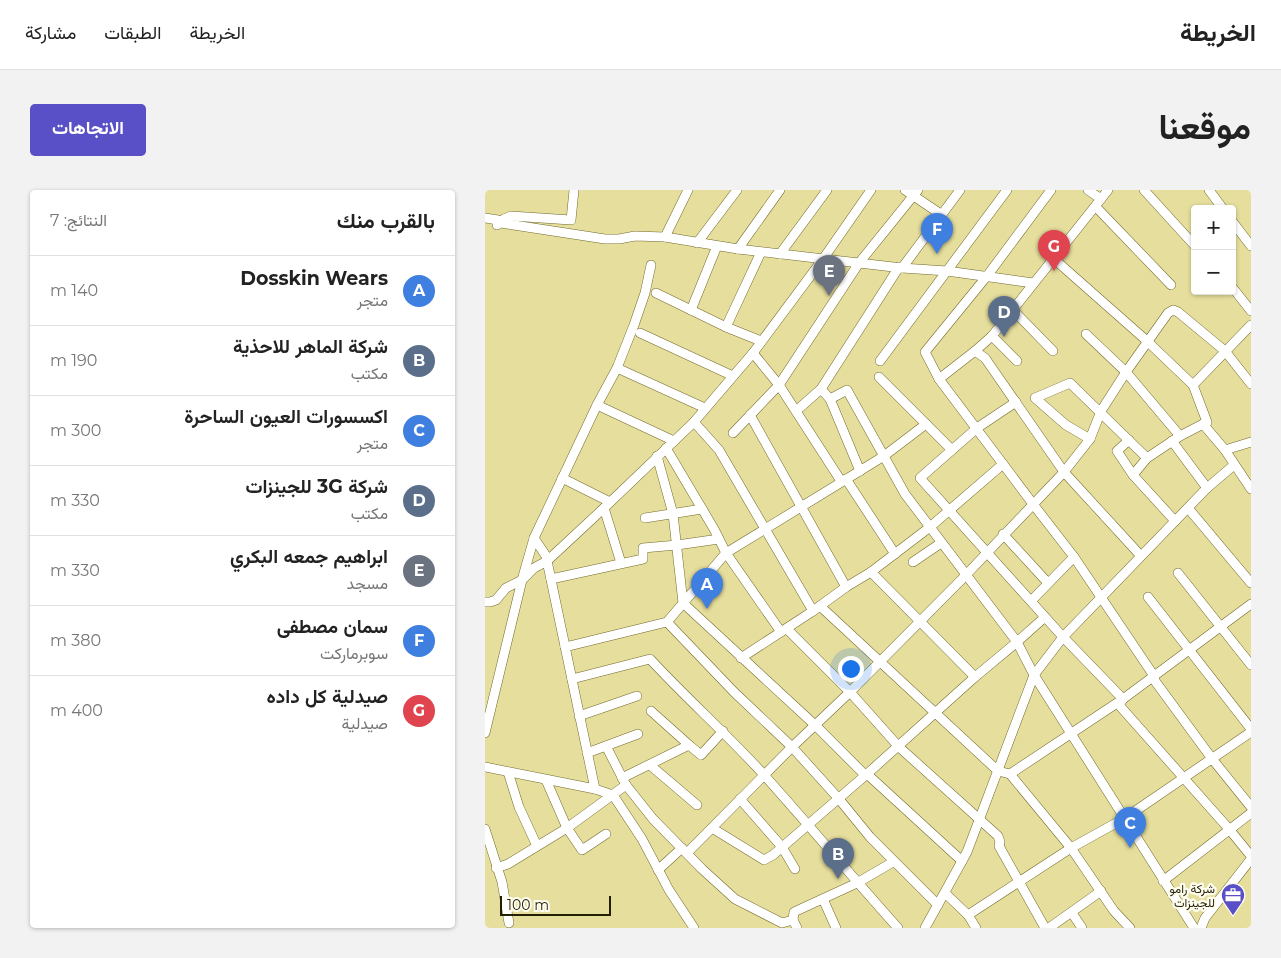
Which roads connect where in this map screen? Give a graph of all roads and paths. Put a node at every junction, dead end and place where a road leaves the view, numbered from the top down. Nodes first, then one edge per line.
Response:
1 (574, 190) edge
2 (688, 190) edge
3 (737, 190) edge
4 (780, 190) edge
5 (827, 190) edge
6 (871, 190) edge
7 (905, 190) edge
8 (961, 190) edge
9 (1007, 190) edge
10 (1051, 190) edge
11 (1088, 190) edge
12 (1108, 190) edge
13 (1143, 190) edge
14 (1209, 190) edge
15 (916, 193) edge
16 (1101, 199) junction
17 (1220, 205) edge
18 (1096, 207) junction
19 (942, 215) junction
20 (485, 218) edge
21 (501, 223) junction
22 (485, 224) edge
23 (1236, 226) edge
24 (665, 237) junction
25 (1191, 242) edge
26 (697, 243) junction
27 (717, 246) junction
28 (1251, 246) edge
29 (738, 249) junction
30 (761, 252) junction
31 (780, 254) junction
32 (1053, 258) junction
33 (823, 259) junction
34 (859, 263) junction
35 (651, 265) dead end
36 (901, 268) junction
37 (947, 271) junction
38 (987, 276) junction
39 (1033, 283) junction
40 (1171, 285) dead end
41 (1236, 292) edge
42 (656, 293) dead end
43 (1013, 309) junction
44 (691, 310) junction
45 (1251, 311) edge
46 (1251, 325) edge
47 (726, 327) junction
48 (640, 333) dead end
49 (1086, 334) dead end
50 (992, 336) junction
51 (761, 341) junction
52 (1147, 341) junction
53 (975, 351) junction
54 (1053, 351) dead end
55 (1225, 351) junction
56 (753, 353) junction
57 (880, 361) dead end
58 (1017, 361) dead end
59 (617, 368) junction
60 (1126, 372) junction
61 (733, 376) junction
62 (879, 376) dead end
63 (939, 378) junction
64 (779, 384) junction
65 (1251, 384) edge
66 (1193, 385) junction
67 (821, 389) junction
68 (830, 399) junction
69 (1015, 402) junction
70 (597, 405) junction
71 (705, 408) junction
72 (796, 411) junction
73 (1101, 411) junction
74 (750, 415) junction
75 (693, 422) junction
76 (927, 424) junction
77 (1203, 424) junction
78 (977, 428) junction
79 (733, 434) dead end
80 (1180, 436) junction
81 (1090, 439) junction
82 (1129, 440) junction
83 (674, 441) junction
84 (1171, 442) junction
85 (1251, 442) edge
86 (666, 448) junction
87 (951, 450) junction
88 (1225, 450) junction
89 (657, 456) junction
90 (884, 456) junction
91 (1147, 458) junction
92 (1003, 464) junction
93 (1234, 465) junction
94 (860, 471) junction
95 (1064, 472) junction
96 (1133, 475) junction
97 (562, 478) junction
98 (844, 480) junction
99 (1207, 488) junction
100 (1251, 489) edge
101 (1033, 504) junction
102 (607, 505) junction
103 (802, 506) junction
104 (1188, 508) junction
105 (702, 510) junction
106 (950, 510) junction
107 (673, 514) junction
108 (645, 518) dead end
109 (1175, 521) junction
110 (930, 528) junction
111 (765, 529) junction
112 (1003, 534) junction
113 (534, 538) junction
114 (719, 540) junction
115 (941, 543) junction
116 (677, 545) junction
117 (988, 551) junction
118 (726, 553) junction
119 (895, 554) junction
120 (1141, 556) junction
121 (1074, 557) junction
122 (547, 561) junction
123 (913, 562) dead end
124 (621, 564) junction
125 (871, 572) junction
126 (1178, 573) dead end
127 (966, 575) junction
128 (551, 579) junction
129 (522, 580) junction
130 (1251, 583) edge
131 (1048, 584) junction
132 (846, 587) junction
133 (1101, 597) junction
134 (1148, 597) dead end
135 (1031, 601) junction
136 (485, 602) edge
137 (683, 603) junction
138 (1251, 604) edge
139 (816, 609) junction
140 (1045, 617) junction
141 (667, 622) junction
142 (920, 622) junction
143 (1221, 627) junction
144 (784, 630) junction
145 (1063, 637) junction
146 (1017, 642) junction
147 (565, 646) junction
148 (1189, 650) junction
149 (741, 658) junction
150 (880, 661) junction
151 (1251, 665) edge
152 (1035, 676) junction
153 (1153, 676) junction
154 (975, 677) junction
155 (571, 679) junction
156 (849, 692) junction
157 (637, 696) dead end
158 (1123, 699) junction
159 (651, 711) dead end
160 (935, 713) junction
161 (579, 716) junction
162 (815, 726) junction
163 (723, 731) junction
164 (1251, 731) edge
165 (485, 733) edge
166 (638, 734) dead end
167 (1071, 734) junction
168 (689, 745) junction
169 (606, 746) junction
170 (792, 747) junction
171 (899, 747) junction
172 (587, 753) junction
173 (1213, 760) junction
174 (650, 765) junction
175 (485, 767) edge
176 (998, 771) junction
177 (508, 772) junction
178 (867, 774) junction
179 (1010, 774) junction
180 (764, 775) junction
181 (1184, 779) junction
182 (546, 780) junction
183 (624, 781) junction
184 (595, 789) junction
185 (613, 795) junction
186 (740, 799) junction
187 (839, 799) junction
188 (697, 805) dead end
189 (1251, 807) edge
190 (1251, 812) edge
191 (1125, 818) junction
192 (979, 819) junction
193 (808, 825) junction
194 (485, 828) edge
195 (567, 828) junction
196 (712, 828) junction
197 (1229, 828) junction
198 (607, 834) dead end
199 (537, 846) junction
200 (782, 847) junction
201 (1071, 848) junction
202 (685, 851) junction
203 (1251, 857) edge
204 (962, 861) junction
205 (893, 862) junction
206 (496, 868) junction
207 (795, 869) dead end
208 (658, 870) junction
209 (1163, 881) junction
210 (1020, 882) junction
211 (857, 883) junction
212 (1101, 891) junction
213 (945, 893) junction
214 (823, 899) junction
215 (938, 905) junction
216 (1071, 913) junction
217 (968, 915) junction
218 (795, 924) edge
219 (510, 925) edge
220 (694, 928) edge
221 (836, 928) edge
222 (898, 928) edge
223 (925, 928) edge
224 (976, 928) edge
225 (1045, 928) edge
226 (1049, 928) edge
227 (1082, 928) edge
228 (1130, 928) edge
229 (1193, 928) edge
230 (1201, 928) edge

1 - 21 street
2 - 24 street
3 - 26 street
4 - 29 street
5 - 31 street
6 - 33 street
7 - 15 street
8 - 19 street
9 - 37 street
10 - 38 street
11 - 16 street
12 - 16 street
13 - 25 street
14 - 17 street
15 - 19 street
15 - 34 street
16 - 18 street
18 - 32 street
18 - 40 street
19 - 36 street
20 - 21 street
21 - 22 street
21 - 24 street
23 - 28 street
24 - 26 street
26 - 27 street
27 - 29 street
27 - 44 street
29 - 30 street
30 - 31 street
30 - 47 street
31 - 33 street
32 - 39 street
32 - 52 street
33 - 34 street
33 - 51 street
34 - 36 street
34 - 64 street
35 - 59 street
36 - 37 street
36 - 67 street
37 - 38 street
37 - 57 street
38 - 39 street
38 - 63 street
39 - 43 street
41 - 45 street
42 - 44 street
43 - 50 street
43 - 54 street
44 - 47 street
46 - 55 street
47 - 51 street
48 - 61 street
49 - 60 street
50 - 53 street
50 - 58 street
51 - 56 street
52 - 55 street
52 - 60 street
52 - 66 street
53 - 63 street
53 - 69 street
55 - 65 street
55 - 66 street
56 - 61 street
56 - 64 street
59 - 70 street
59 - 71 street
60 - 73 street
60 - 80 street
61 - 71 street
62 - 76 street
63 - 78 street
64 - 72 street
64 - 74 street
66 - 77 street
67 - 68 street
67 - 72 street
68 - 90 street
68 - 94 street
69 - 78 street
69 - 95 street
70 - 83 street
70 - 97 street
71 - 75 street
72 - 98 street
73 - 81 street
73 - 81 street
73 - 82 street
74 - 79 street
74 - 103 street
75 - 83 street
75 - 111 street
76 - 87 street
76 - 90 street
77 - 80 street
77 - 88 street
78 - 87 street
78 - 92 street
80 - 84 street
81 - 95 street
82 - 91 street
82 - 96 street
83 - 86 street
84 - 91 street
84 - 99 street
85 - 88 street
86 - 89 street
86 - 105 street
87 - 106 street
88 - 93 street
89 - 102 street
89 - 107 street
90 - 94 street
90 - 110 street
91 - 96 street
92 - 101 street
92 - 106 street
93 - 99 street
93 - 100 street
94 - 98 street
95 - 101 street
95 - 120 street
96 - 109 street
97 - 102 street
97 - 113 street
98 - 103 street
98 - 119 street
99 - 104 street
101 - 112 street
101 - 121 street
102 - 122 street
102 - 124 street
103 - 111 street
103 - 132 street
104 - 109 street
104 - 130 street
105 - 107 street
105 - 114 street
106 - 110 street
106 - 117 street
107 - 108 street
107 - 116 street
109 - 120 street
110 - 115 street
110 - 119 street
111 - 118 street
111 - 139 street
112 - 117 street
112 - 131 street
113 - 122 street
113 - 129 street
114 - 116 street
114 - 118 street
115 - 123 street
115 - 127 street
116 - 124 street
116 - 137 street
117 - 127 street
117 - 135 street
118 - 137 street
118 - 144 street
119 - 125 street
120 - 133 street
121 - 131 street
121 - 133 street
122 - 128 street
122 - 129 street
124 - 128 street
125 - 132 street
125 - 142 street
126 - 143 street
127 - 142 street
127 - 146 street
128 - 147 street
129 - 136 street
129 - 165 street
131 - 135 street
132 - 139 street
133 - 145 street
133 - 153 street
134 - 148 street
135 - 140 street
137 - 141 street
137 - 149 street
138 - 143 street
139 - 144 street
139 - 150 street
140 - 145 street
140 - 146 street
141 - 147 street
141 - 170 street
142 - 150 street
142 - 154 street
143 - 148 street
143 - 151 street
144 - 149 street
144 - 156 street
145 - 152 street
145 - 158 street
146 - 152 street
146 - 154 street
147 - 155 street
148 - 153 street
148 - 164 street
149 - 162 street
150 - 156 street
150 - 160 street
152 - 167 street
152 - 176 street
153 - 158 street
153 - 173 street
154 - 160 street
155 - 161 street
155 - 163 street
156 - 162 street
156 - 171 street
157 - 161 street
158 - 167 street
158 - 181 street
159 - 168 street
160 - 171 street
160 - 176 street
161 - 172 street
162 - 170 street
162 - 178 street
163 - 168 street
163 - 180 street
164 - 173 street
166 - 169 street
167 - 179 street
167 - 191 street
168 - 174 street
169 - 172 street
169 - 183 street
170 - 180 street
170 - 187 street
171 - 178 street
171 - 192 street
172 - 184 street
173 - 181 street
173 - 189 street
174 - 183 street
174 - 188 street
175 - 177 street
176 - 179 street
176 - 192 street
177 - 182 street
177 - 199 street
178 - 187 street
178 - 204 street
179 - 201 street
180 - 186 street
180 - 193 street
181 - 191 street
181 - 197 street
182 - 184 street
182 - 195 street
183 - 185 street
183 - 202 street
184 - 185 street
185 - 195 street
185 - 208 street
186 - 196 street
186 - 200 street
187 - 193 street
187 - 205 street
190 - 197 street
191 - 201 street
191 - 209 street
192 - 204 street
192 - 210 street
193 - 200 street
193 - 211 street
194 - 206 street
195 - 198 street
195 - 199 street
196 - 200 street
196 - 202 street
197 - 203 street
197 - 209 street
199 - 206 street
200 - 207 street
201 - 210 street
201 - 212 street
202 - 208 street
202 - 218 street
203 - 230 street
204 - 213 street
205 - 211 street
205 - 215 street
206 - 219 street
208 - 220 street
209 - 229 street
210 - 217 street
210 - 225 street
211 - 214 street
211 - 222 street
212 - 216 street
212 - 228 street
213 - 215 street
213 - 217 street
214 - 218 street
214 - 221 street
215 - 223 street
216 - 226 street
216 - 227 street
217 - 224 street

